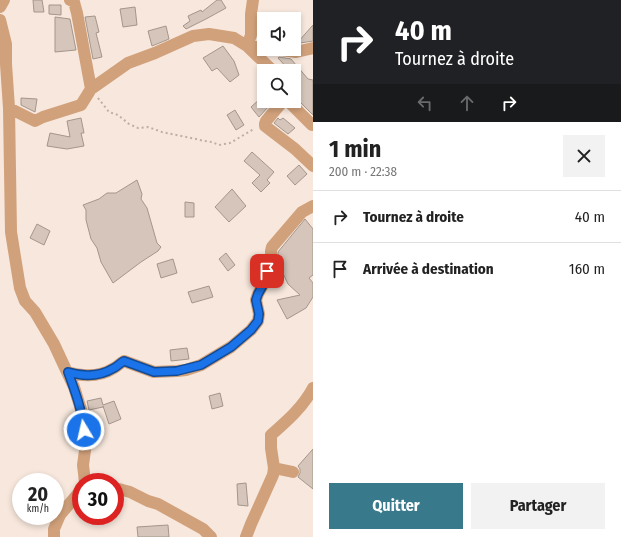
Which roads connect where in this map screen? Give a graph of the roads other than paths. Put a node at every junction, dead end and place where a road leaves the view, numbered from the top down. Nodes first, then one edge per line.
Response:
1 (4, 0) edge
2 (70, 0) edge
3 (253, 0) edge
4 (0, 7) edge
5 (0, 20) edge
6 (247, 46) junction
7 (257, 47) edge
8 (313, 48) edge
9 (301, 51) edge
10 (266, 64) edge
11 (91, 89) junction
12 (9, 108) junction
13 (277, 108) edge
14 (295, 108) edge
15 (312, 125) edge
16 (313, 166) edge
17 (313, 206) edge
18 (68, 372) junction
19 (313, 388) edge
20 (274, 468) junction
21 (293, 472) dead end
22 (83, 473) edge
23 (124, 490) edge
24 (72, 500) edge
25 (54, 537) edge
26 (211, 537) edge
27 (246, 537) edge

1 - 4 street
2 - 11 street
3 - 6 street
5 - 12 street
6 - 7 street
6 - 10 street
6 - 11 street
8 - 9 street
11 - 12 street
12 - 18 street
13 - 16 street
14 - 15 street
17 - 18 street
18 - 22 street
19 - 20 street
20 - 21 street
20 - 27 street
23 - 26 street
24 - 25 street

